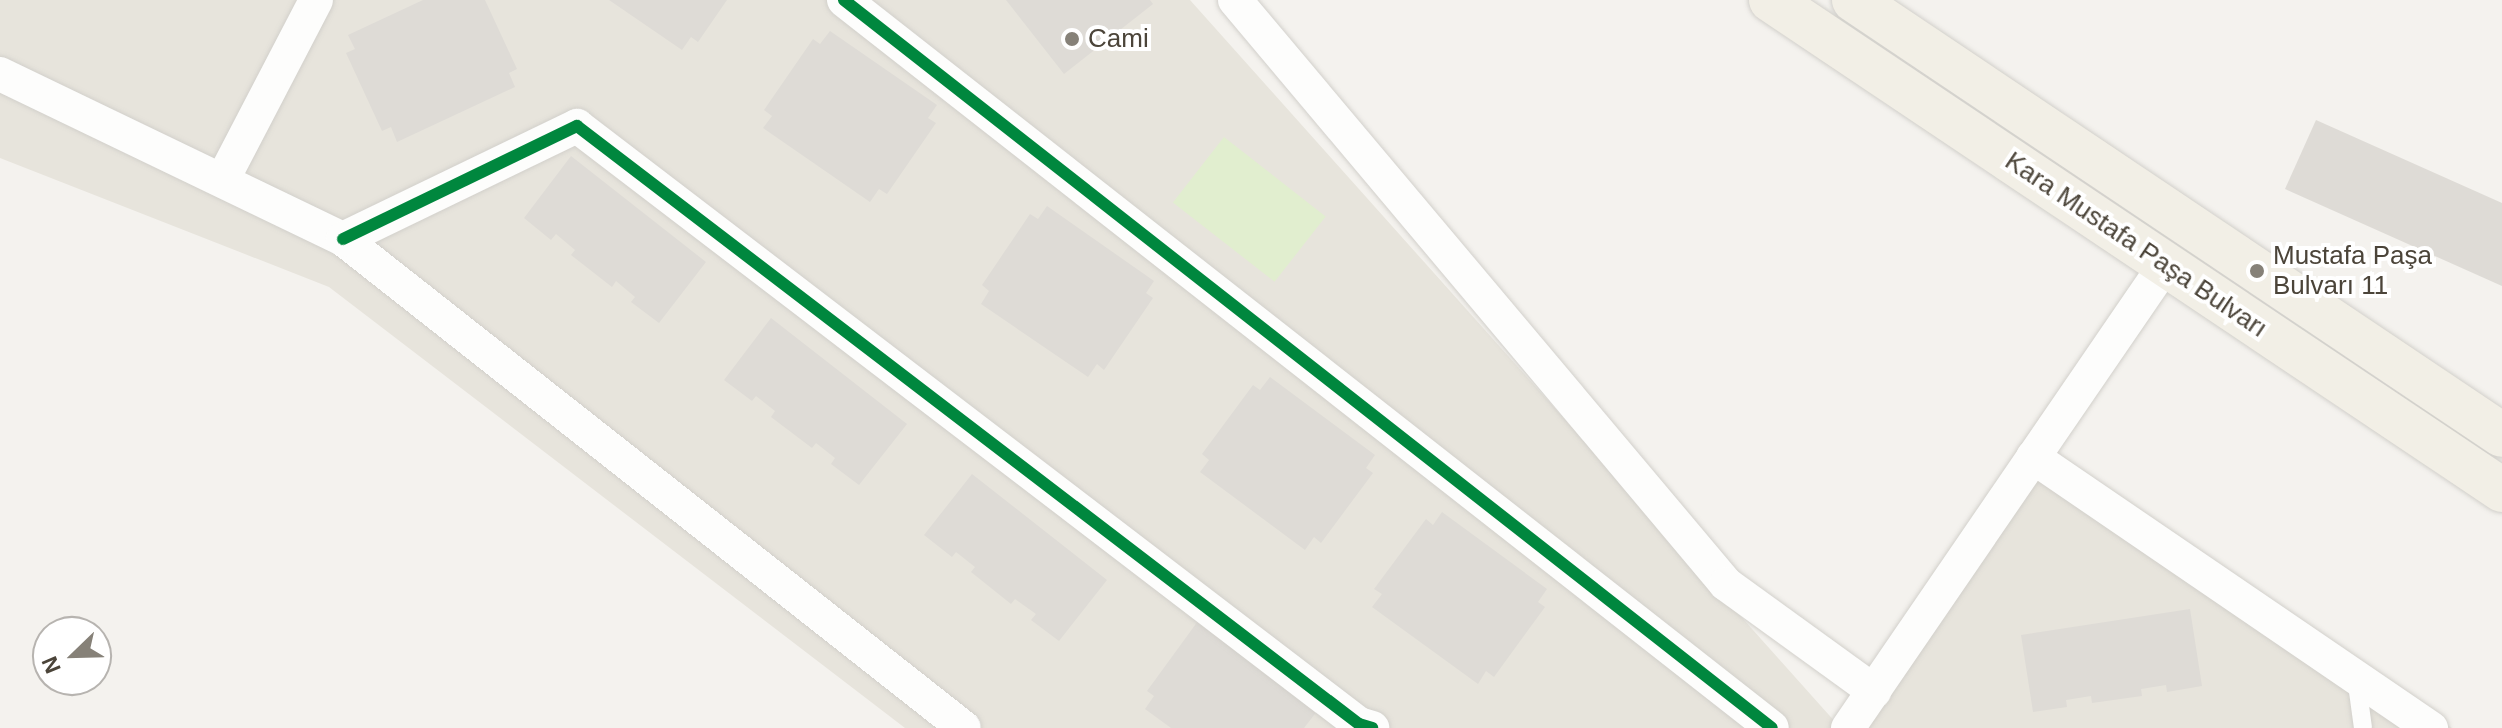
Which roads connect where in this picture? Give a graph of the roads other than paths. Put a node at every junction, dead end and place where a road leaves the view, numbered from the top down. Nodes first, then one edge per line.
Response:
1 (316, 0) edge
2 (844, 0) edge
3 (1235, 0) edge
4 (1771, 0) edge
5 (1854, 0) edge
6 (0, 74) edge
7 (224, 177) junction
8 (343, 239) junction
9 (2165, 265) junction
10 (2502, 435) edge
11 (2033, 457) junction
12 (2502, 490) edge
13 (2356, 677) junction
14 (1874, 691) junction
15 (1363, 727) edge
16 (964, 728) edge
17 (1772, 728) edge
18 (1848, 728) edge
19 (2363, 728) edge
20 (2431, 728) edge

1 - 7 street
2 - 17 street
3 - 14 street
4 - 9 main road, Kara Mustafa Paşa Bulvarı
5 - 10 main road, Kara Mustafa Paşa Bulvarı
6 - 7 street
7 - 8 street
8 - 15 street
8 - 16 street
9 - 11 street
9 - 12 main road, Kara Mustafa Paşa Bulvarı
11 - 13 street
11 - 14 street
13 - 19 lane
13 - 20 street
14 - 18 street

